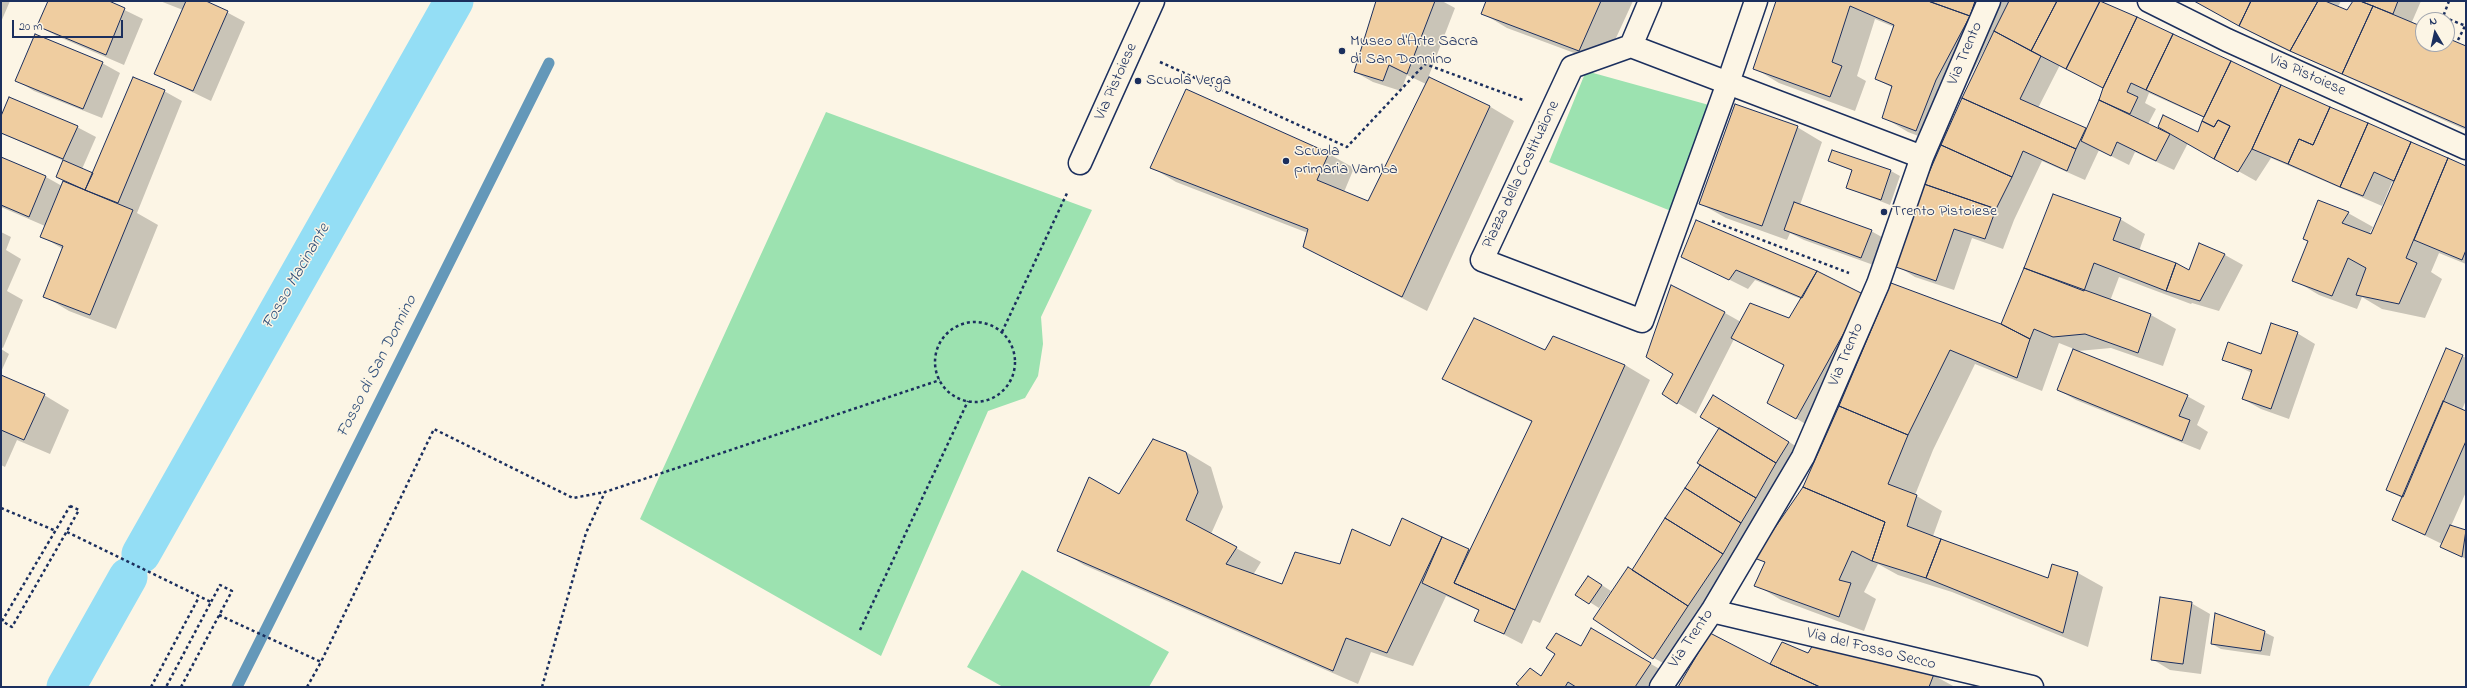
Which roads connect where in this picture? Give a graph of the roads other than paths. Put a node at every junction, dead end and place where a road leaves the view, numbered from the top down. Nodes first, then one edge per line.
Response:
1 (1153, 1) edge
2 (1650, 1) edge
3 (1756, 1) edge
4 (1989, 1) edge
5 (2149, 1) edge
6 (1631, 46) junction
7 (1728, 83) junction
8 (2466, 148) edge
9 (1922, 157) junction
10 (1080, 164) road end
11 (1712, 611) junction
12 (1660, 687) edge
13 (2032, 687) edge

1 - 10 street, Via Pistoiese
2 - 6 street
3 - 7 street, Piazza della Costituzione
4 - 9 street, Via Trento
5 - 8 street, Via Pistoiese
6 - 7 street
6 - 7 street, Piazza della Costituzione
7 - 9 street
9 - 11 street, Via Trento
11 - 12 street, Via Trento
11 - 13 street, Via del Fosso Secco

